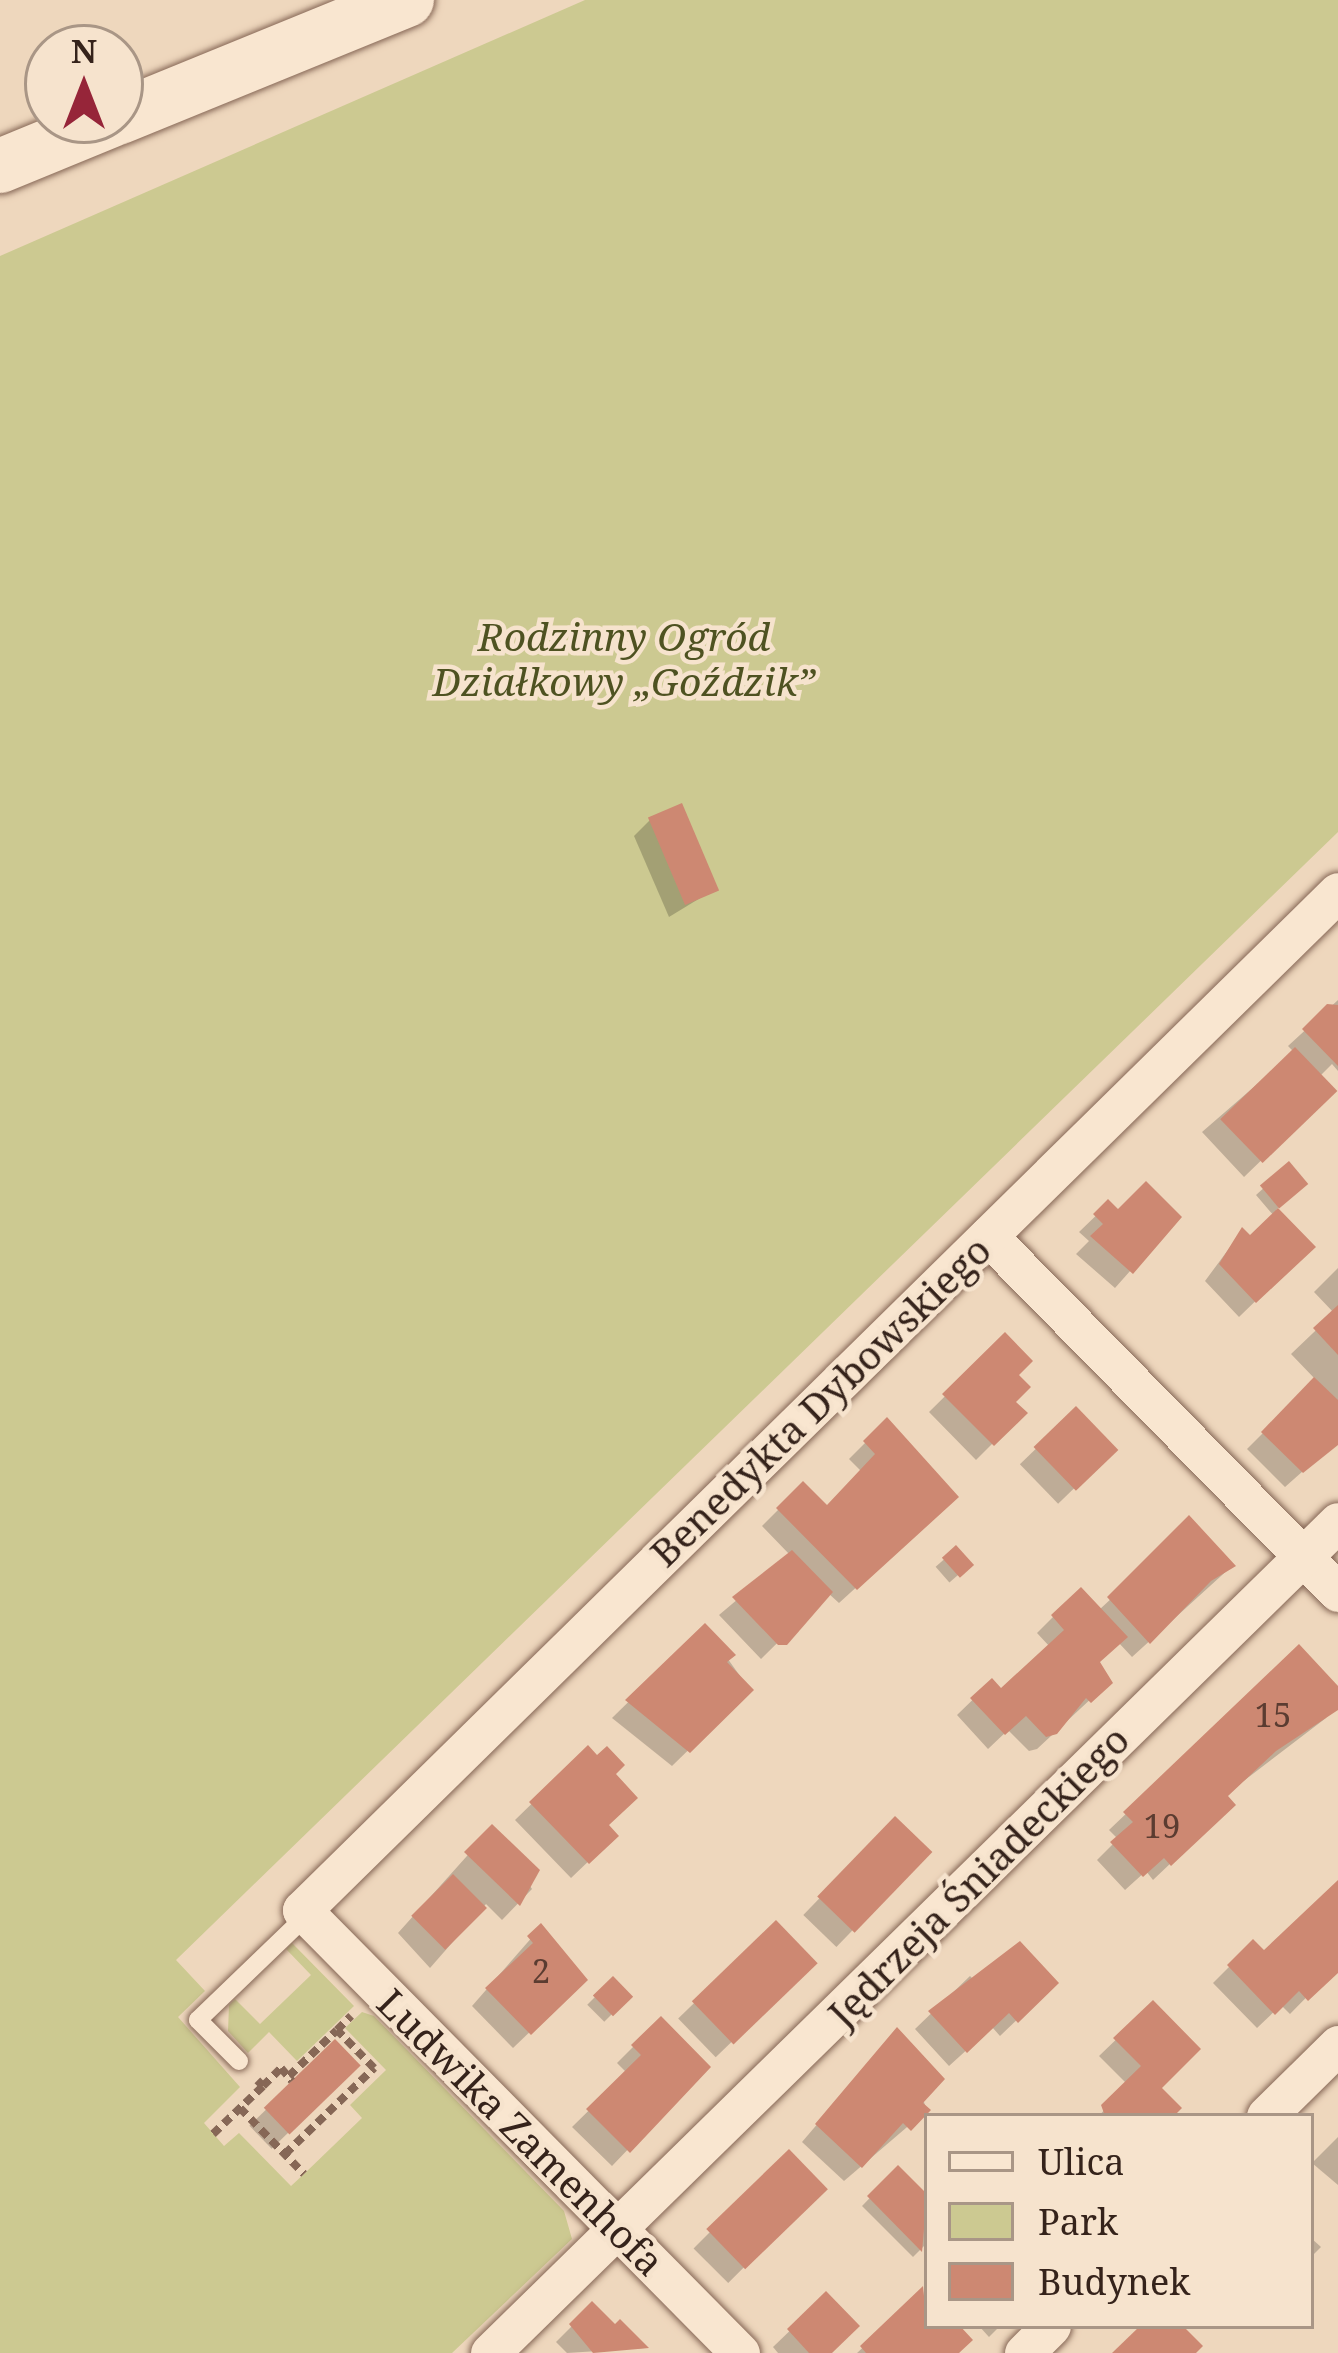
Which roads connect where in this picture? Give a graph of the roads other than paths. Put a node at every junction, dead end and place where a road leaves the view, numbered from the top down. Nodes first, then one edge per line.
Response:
1 (407, 0) edge
2 (144, 107) edge
3 (53, 144) edge
4 (0, 166) edge
5 (1338, 892) edge
6 (988, 1236) junction
7 (1338, 1522) edge
8 (1303, 1556) junction
9 (1338, 1592) edge
10 (304, 1912) junction
11 (1338, 2045) edge
12 (239, 2061) road end
13 (1269, 2113) edge
14 (618, 2231) junction
15 (1048, 2329) edge
16 (490, 2353) edge
17 (740, 2353) edge
18 (1024, 2353) edge

1 - 2 main road
3 - 4 main road
5 - 6 street, Benedykta Dybowskiego
6 - 8 street
6 - 10 street, Benedykta Dybowskiego
7 - 8 street, Jędrzeja Śniadeckiego
8 - 9 street
8 - 14 street, Jędrzeja Śniadeckiego
10 - 12 lane
10 - 14 street, Ludwika Zamenhofa
11 - 13 street
14 - 16 street, Jędrzeja Śniadeckiego
14 - 17 street, Ludwika Zamenhofa
15 - 18 street

